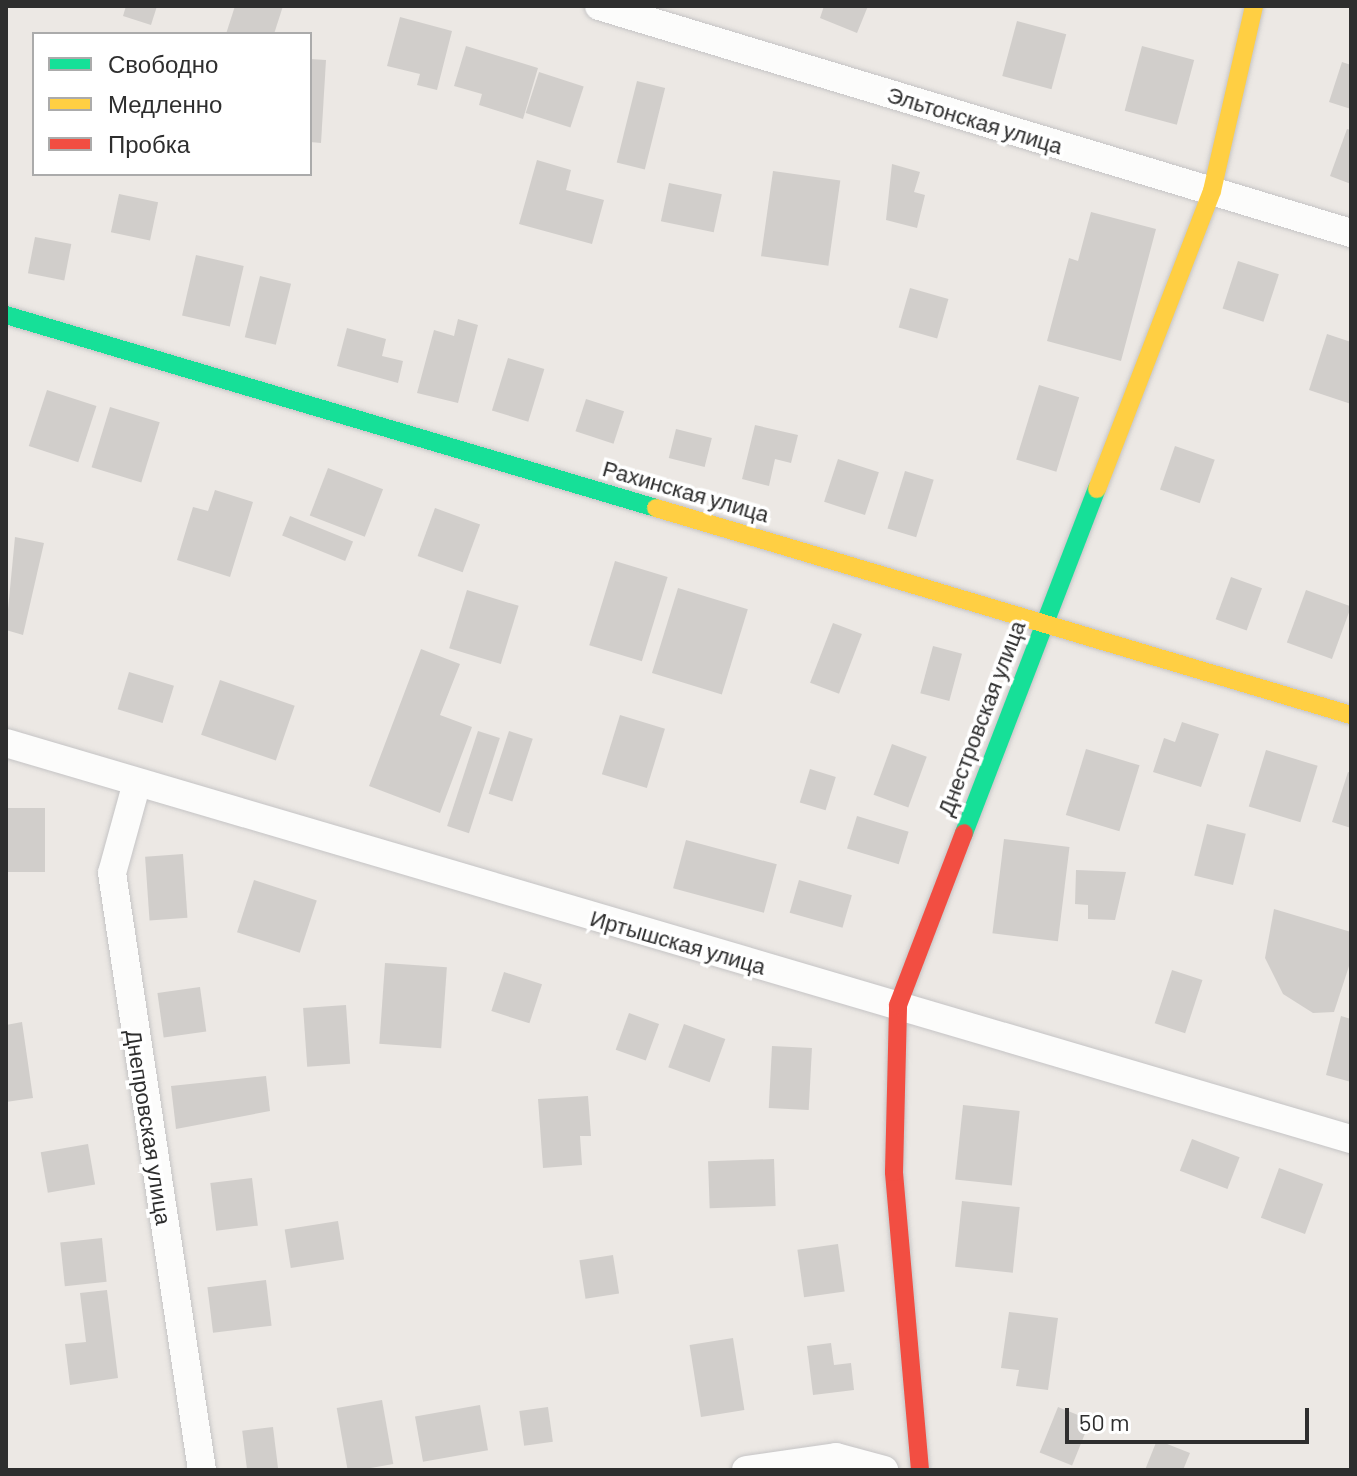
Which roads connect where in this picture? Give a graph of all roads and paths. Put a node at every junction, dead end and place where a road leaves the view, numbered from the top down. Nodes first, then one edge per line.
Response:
1 (599, 6) edge
2 (1254, 6) edge
3 (1212, 191) junction
4 (1351, 233) edge
5 (6, 315) edge
6 (1043, 621) junction
7 (1351, 715) edge
8 (6, 743) edge
9 (136, 786) junction
10 (898, 1005) junction
11 (1351, 1139) edge
12 (202, 1470) edge
13 (746, 1470) edge
14 (884, 1470) edge
15 (920, 1470) edge

1 - 3 street, Эльтонская улица
2 - 3 street, Днестровская улица
3 - 4 street, Эльтонская улица
3 - 6 street, Днестровская улица
5 - 6 street, Рахинская улица
6 - 7 street, Рахинская улица
6 - 10 street, Днестровская улица
8 - 9 street, Иртышская улица
9 - 10 street, Иртышская улица
9 - 12 street, Днепровская улица
10 - 11 street, Иртышская улица
10 - 15 street, Днестровская улица
13 - 14 street

